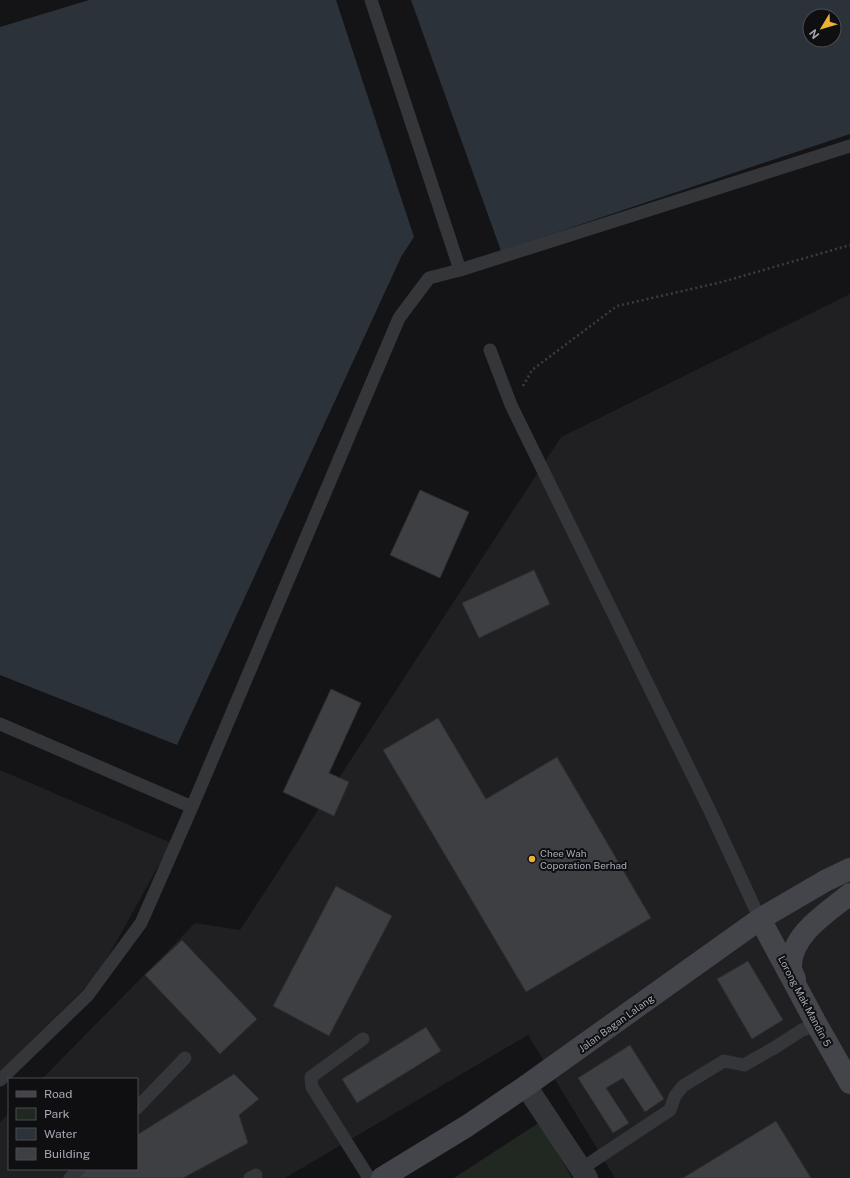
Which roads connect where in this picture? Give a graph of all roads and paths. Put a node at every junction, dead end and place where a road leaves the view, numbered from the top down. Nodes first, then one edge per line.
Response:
1 (371, 0) edge
2 (850, 146) edge
3 (850, 245) edge
4 (460, 270) junction
5 (490, 350) dead end
6 (511, 405) junction
7 (0, 724) edge
8 (192, 807) junction
9 (850, 870) edge
10 (850, 894) edge
11 (760, 919) junction
12 (798, 990) junction
13 (817, 1025) junction
14 (364, 1039) dead end
15 (185, 1058) dead end
16 (0, 1080) edge
17 (850, 1083) edge
18 (526, 1086) junction
19 (138, 1107) edge
20 (78, 1170) edge
21 (584, 1173) edge
22 (70, 1178) edge
23 (369, 1178) edge
24 (382, 1178) edge

1 - 4 lane
2 - 4 lane
3 - 6 path
4 - 8 lane
5 - 6 lane
6 - 11 lane
7 - 8 lane
8 - 16 lane
9 - 11 main road, Jalan Bagan Lalang
10 - 12 main road
11 - 12 main road, Lorong Mak Mandin 5
11 - 18 main road, Jalan Bagan Lalang
12 - 13 main road, Lorong Mak Mandin 5
13 - 17 main road, Lorong Mak Mandin 5
13 - 21 lane
14 - 23 lane
15 - 19 lane
18 - 21 street
18 - 24 main road, Jalan Bagan Lalang
20 - 22 lane

